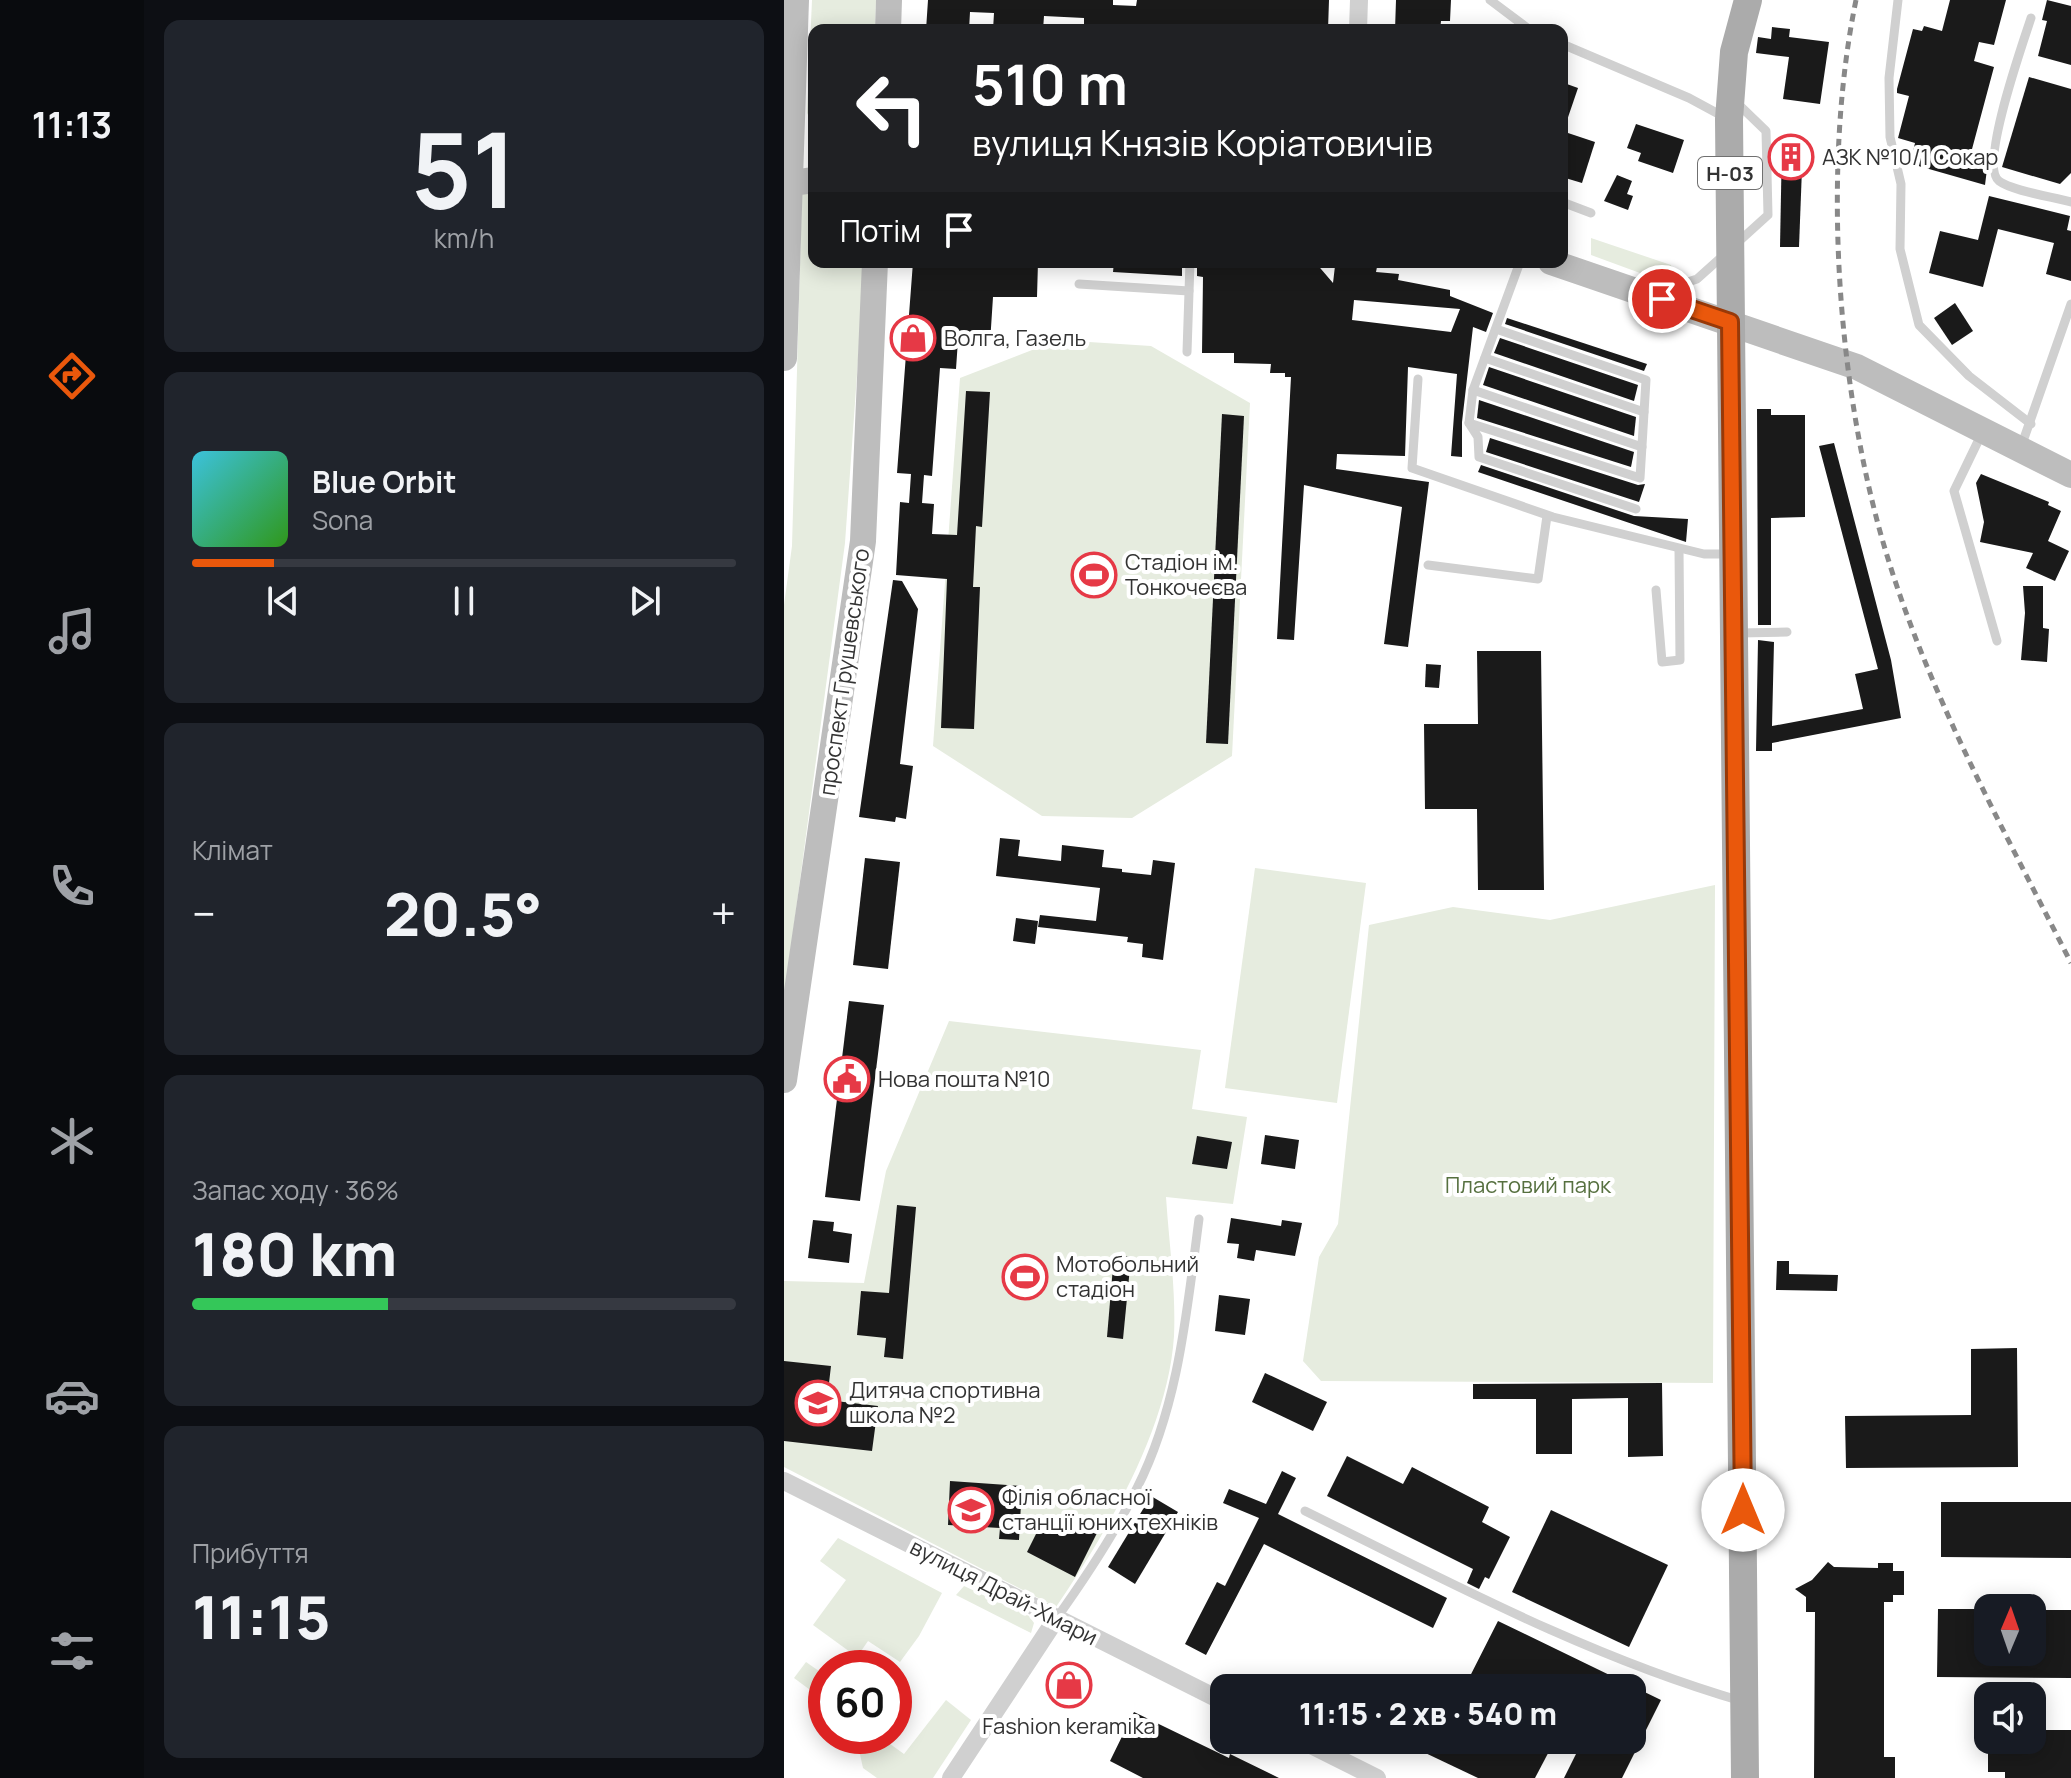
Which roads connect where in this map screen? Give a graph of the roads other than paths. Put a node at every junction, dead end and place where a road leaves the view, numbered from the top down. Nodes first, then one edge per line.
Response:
1 (796, 0) edge
2 (889, 0) edge
3 (1359, 0) edge
4 (1490, 0) edge
5 (1748, 0) edge
6 (1898, 0) edge
7 (2031, 18) dead end
8 (888, 24) edge
9 (1358, 24) edge
10 (1522, 24) edge
11 (1568, 47) edge
12 (1730, 108) junction
13 (796, 151) edge
14 (796, 183) edge
15 (2071, 202) edge
16 (1568, 204) edge
17 (1591, 213) dead end
18 (1730, 249) junction
19 (875, 268) edge
20 (1190, 268) edge
21 (1518, 268) edge
22 (1568, 268) edge
23 (1079, 284) dead end
24 (1189, 291) junction
25 (1645, 294) junction
26 (2071, 304) edge
27 (1730, 322) junction
28 (1496, 329) junction
29 (1187, 352) dead end
30 (784, 358) edge
31 (1485, 358) junction
32 (1418, 379) dead end
33 (1473, 390) junction
34 (1644, 412) junction
35 (1469, 423) junction
36 (2031, 424) junction
37 (1983, 431) junction
38 (1642, 447) junction
39 (2020, 450) junction
40 (2071, 475) edge
41 (1636, 509) dead end
42 (1547, 516) junction
43 (1679, 549) junction
44 (1734, 554) junction
45 (1428, 565) dead end
46 (1656, 590) dead end
47 (1787, 632) dead end
48 (1736, 634) junction
49 (1997, 641) dead end
50 (784, 1080) edge
51 (1199, 1219) dead end
52 (784, 1481) edge
53 (1305, 1511) dead end
54 (1056, 1619) junction
55 (1210, 1695) edge
56 (1745, 1702) junction
57 (1329, 1754) edge
58 (951, 1778) edge
59 (1377, 1778) edge
60 (1745, 1778) edge

1 - 13 main road
2 - 8 main road
3 - 9 street
4 - 10 lane
5 - 12 main road, Н-03
6 - 36 lane
7 - 15 lane
11 - 12 lane
12 - 18 main road, Н-03
12 - 18 lane
13 - 14 main road
14 - 30 main road
16 - 17 lane
18 - 25 lane
18 - 27 main road, Н-03
19 - 50 main road, проспект Грушевського
20 - 24 lane
21 - 28 lane
22 - 25 main road
23 - 24 lane
24 - 29 lane
25 - 27 main road
26 - 36 lane
27 - 37 main road
27 - 44 main road, Н-03
28 - 31 lane
28 - 34 lane
31 - 33 lane
31 - 34 lane
32 - 42 lane
33 - 35 lane
33 - 38 lane
34 - 38 lane
35 - 38 lane
35 - 41 lane
36 - 39 lane
37 - 39 main road
37 - 49 lane
39 - 40 main road
42 - 43 lane
42 - 45 lane
43 - 44 lane
43 - 46 lane
44 - 48 main road, Н-03
47 - 48 lane
48 - 56 main road, Н-03
51 - 54 lane
52 - 54 street, вулиця Драй-Хмари
53 - 56 lane
54 - 55 street, вулиця Драй-Хмари
54 - 58 street
56 - 60 main road, Н-03
57 - 59 street

